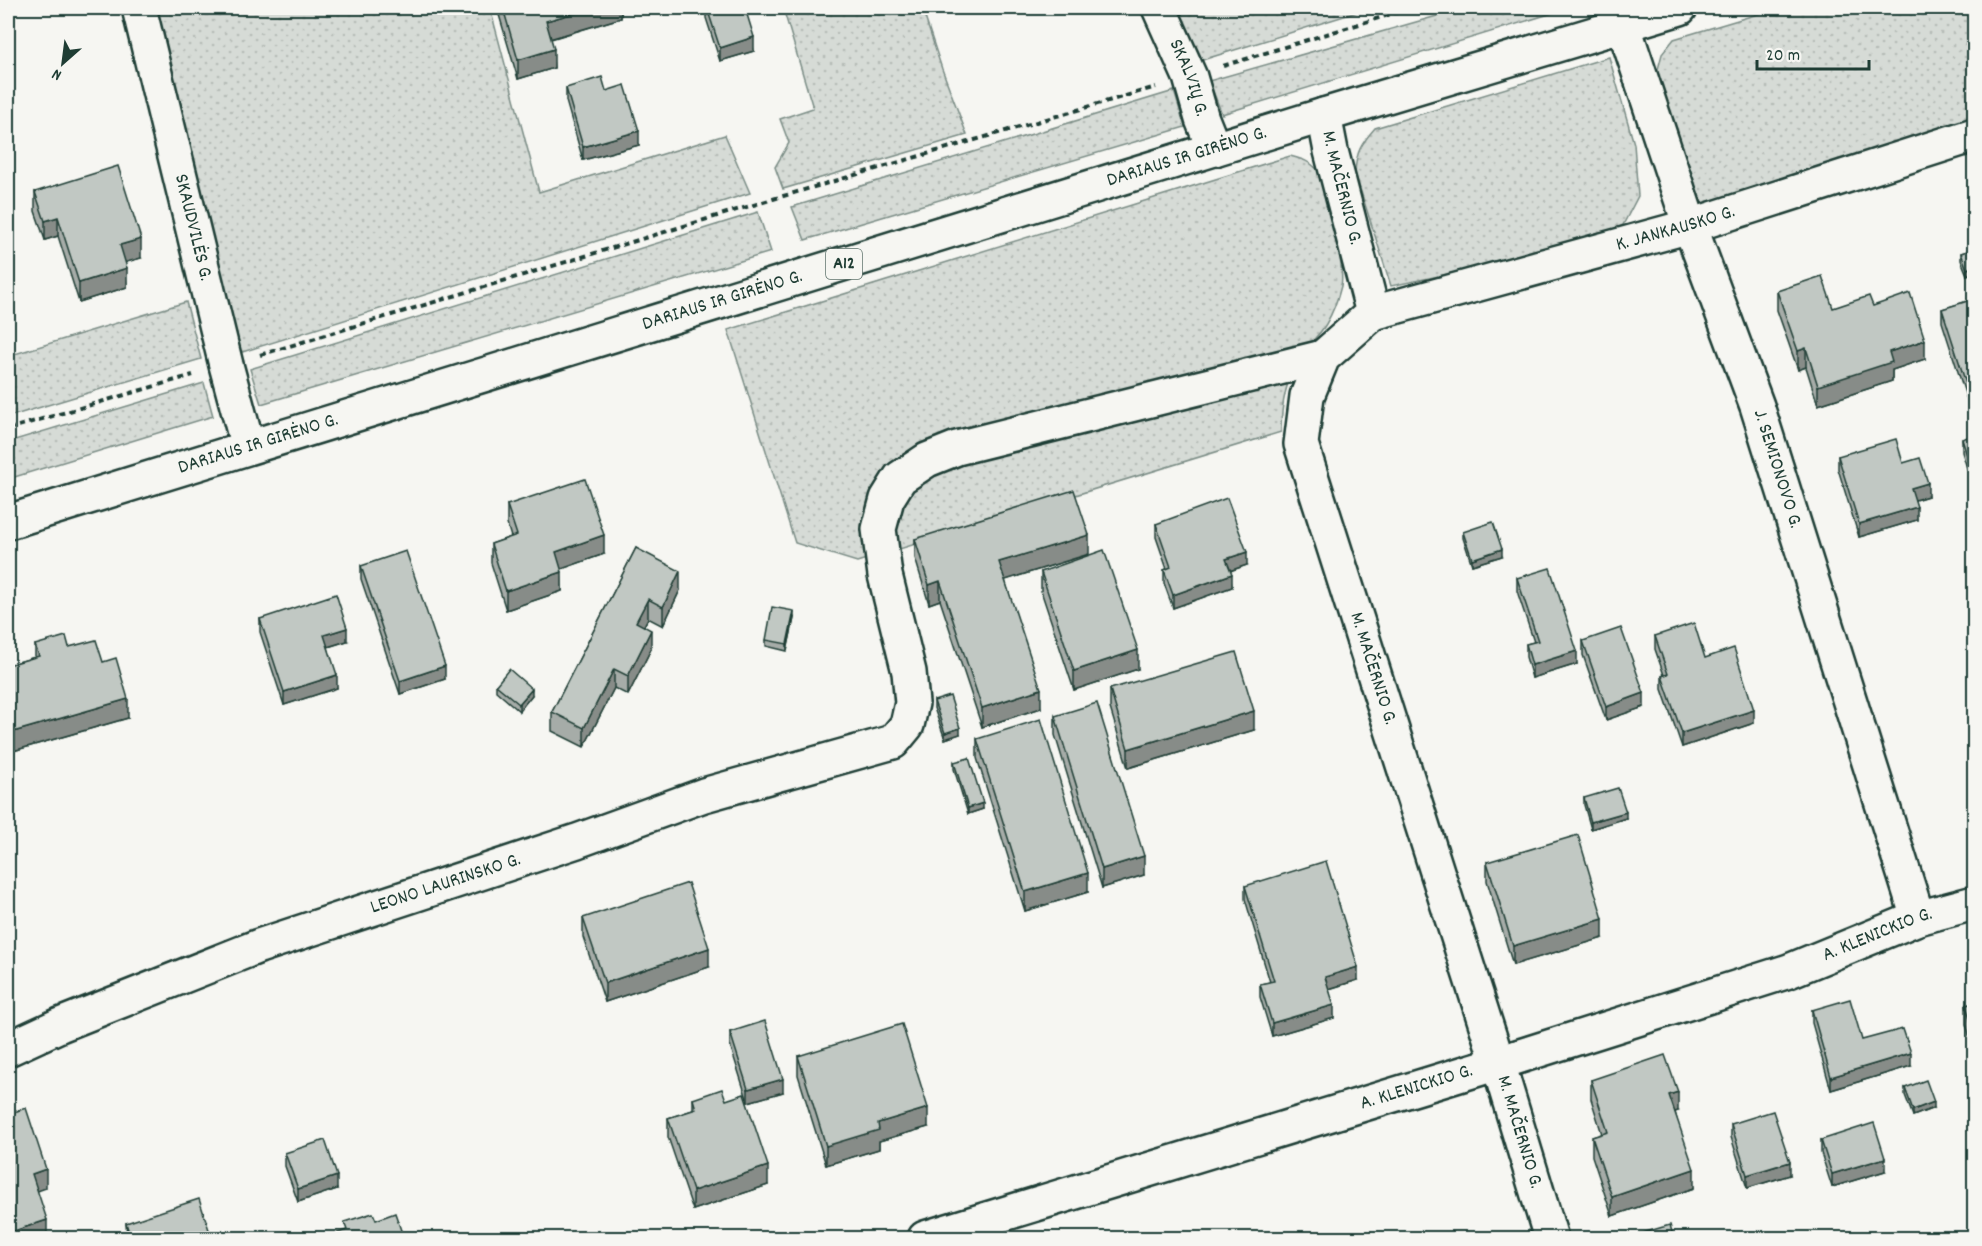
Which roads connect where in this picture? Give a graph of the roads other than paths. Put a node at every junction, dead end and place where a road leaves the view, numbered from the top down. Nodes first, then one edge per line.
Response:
1 (139, 8) edge
2 (1159, 8) edge
3 (1680, 8) edge
4 (1623, 24) junction
5 (1324, 115) junction
6 (1974, 135) edge
7 (1214, 149) junction
8 (1690, 226) junction
9 (1373, 313) junction
10 (1323, 357) junction
11 (248, 447) junction
12 (8, 522) edge
13 (1974, 903) edge
14 (1918, 918) junction
15 (8, 1049) edge
16 (1497, 1063) junction
17 (925, 1239) edge
18 (1551, 1239) edge

1 - 11 main road, SKAUDVILĖS G.
2 - 7 main road, SKALVIŲ G.
3 - 4 main road, DARIAUS IR GIRĖNO G. / A12
4 - 5 main road, DARIAUS IR GIRĖNO G. / A12
4 - 8 main road, J. SEMIONOVO G.
5 - 7 main road, DARIAUS IR GIRĖNO G. / A12
5 - 9 main road, M. MAČERNIO G.
6 - 8 main road, K. JANKAUSKO G.
7 - 11 main road, DARIAUS IR GIRĖNO G. / A12
8 - 9 main road, K. JANKAUSKO G.
8 - 14 main road, J. SEMIONOVO G.
9 - 10 main road, M. MAČERNIO G.
10 - 15 main road, LEONO LAURINSKO G.
10 - 16 main road, M. MAČERNIO G.
11 - 12 main road, DARIAUS IR GIRĖNO G. / A12
13 - 14 main road, A. KLENICKIO G.
14 - 16 main road, A. KLENICKIO G.
16 - 17 main road, A. KLENICKIO G.
16 - 18 main road, M. MAČERNIO G.

